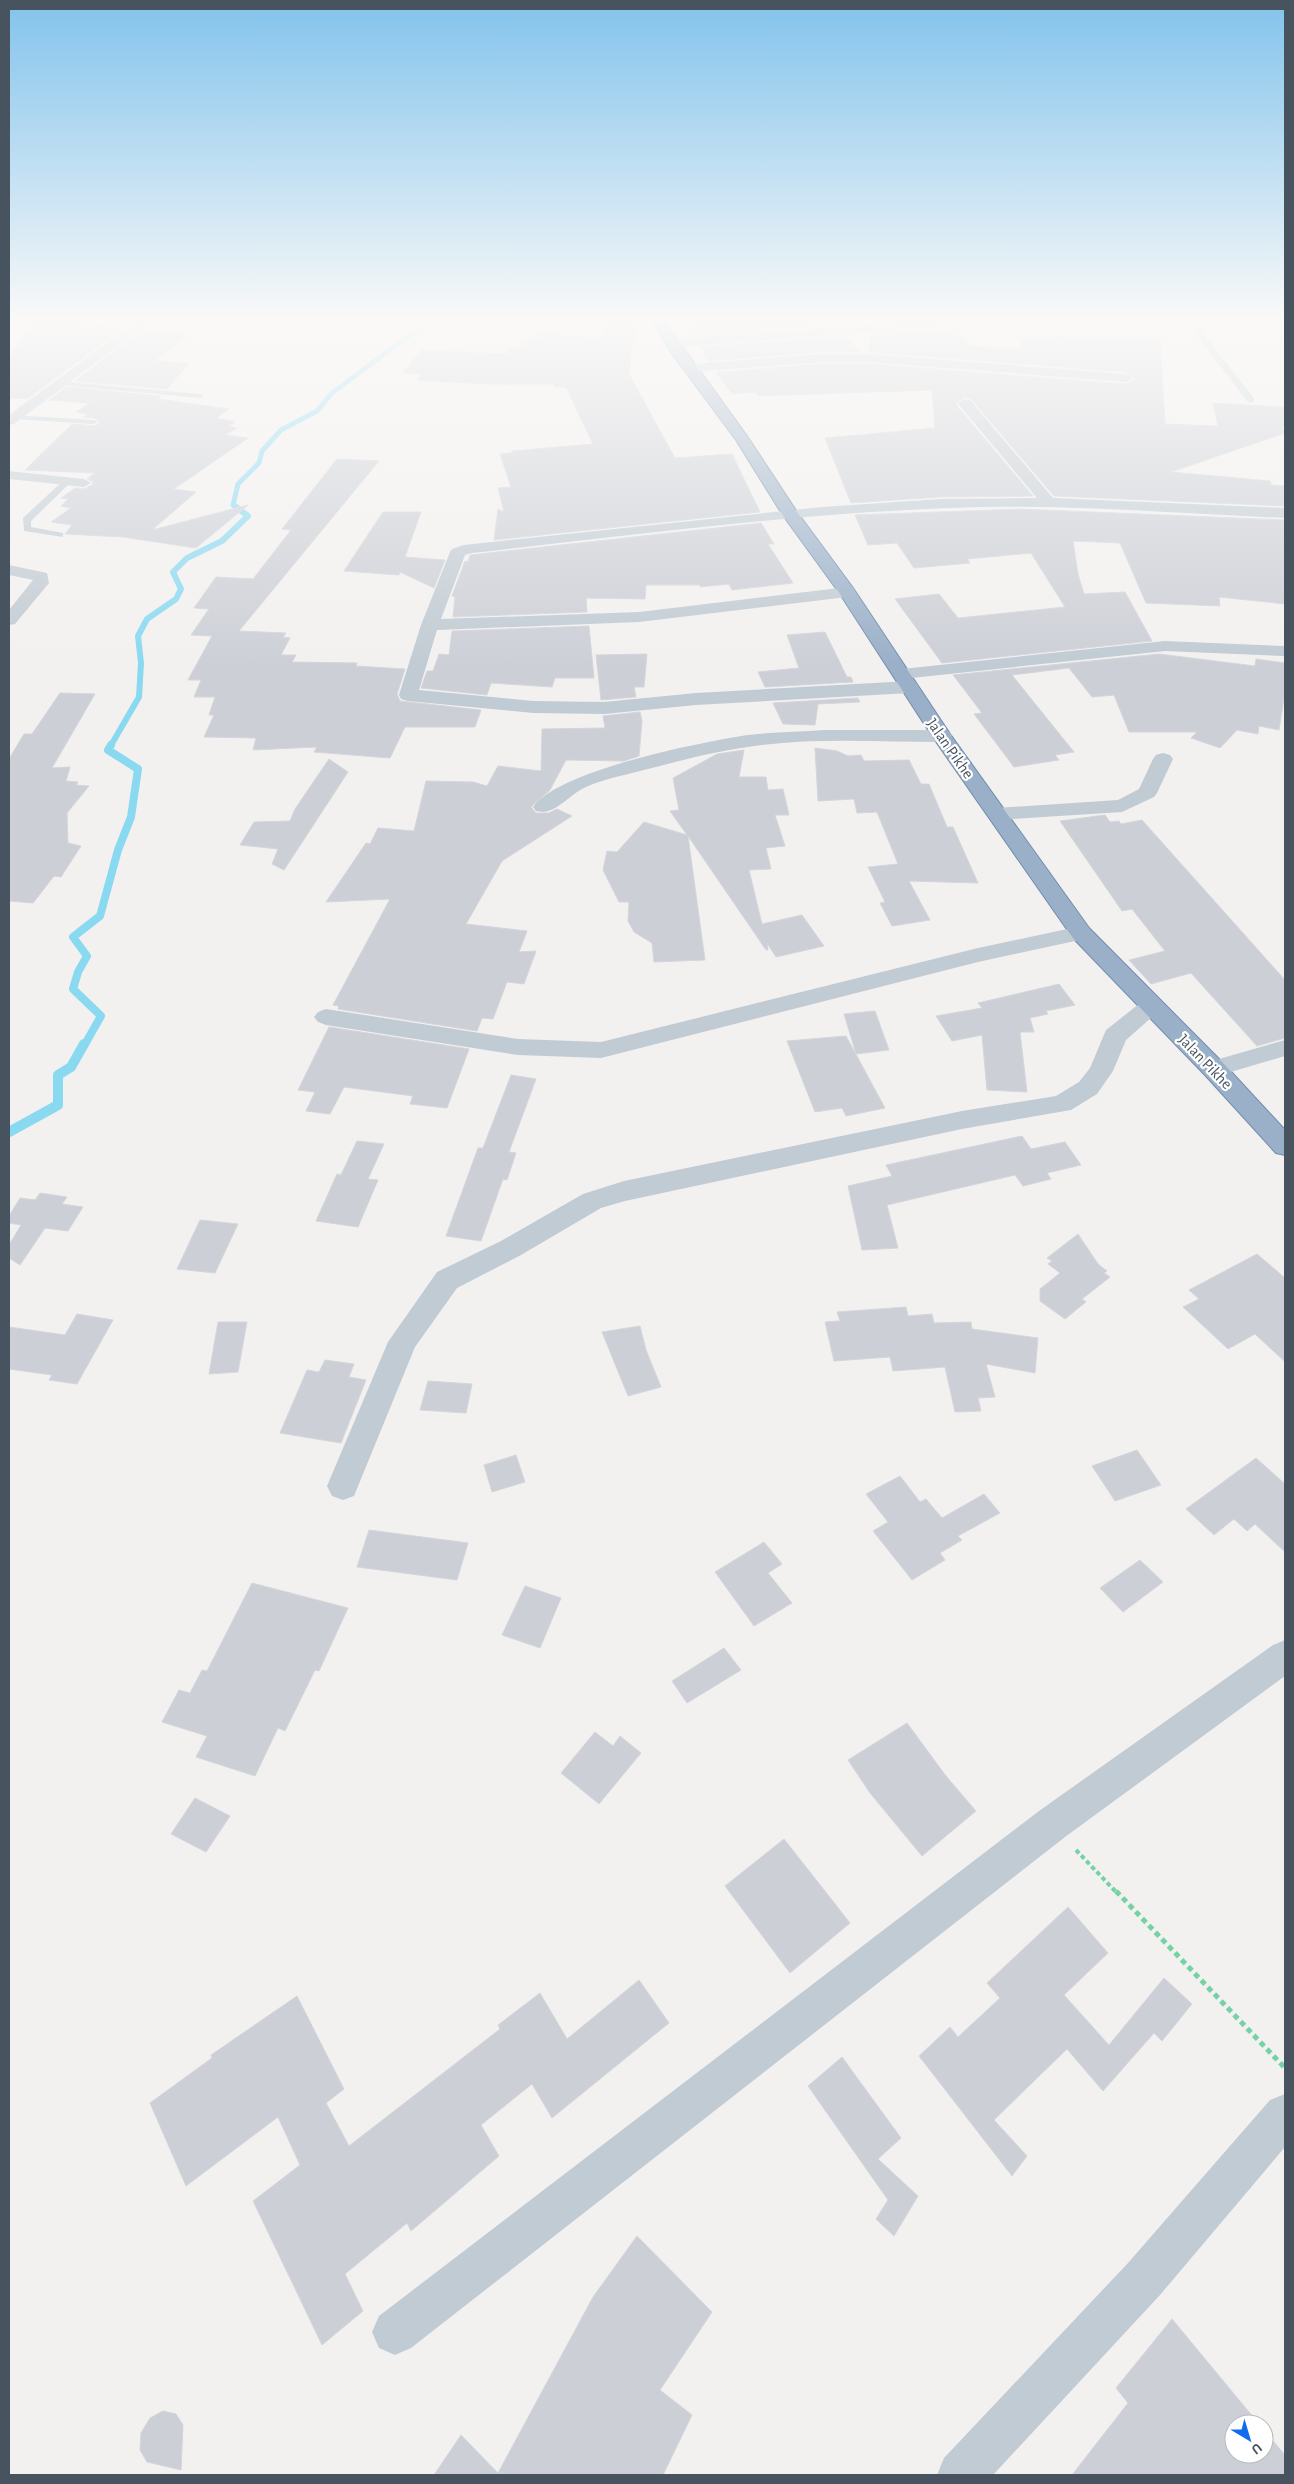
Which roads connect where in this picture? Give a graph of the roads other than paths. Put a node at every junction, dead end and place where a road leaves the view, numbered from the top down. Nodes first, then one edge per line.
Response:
1 (738, 434) edge
2 (991, 434) edge
3 (9, 475) edge
4 (68, 481) junction
5 (84, 483) dead end
6 (1048, 502) junction
7 (1285, 512) edge
8 (790, 514) junction
9 (60, 535) dead end
10 (9, 570) edge
11 (847, 592) junction
12 (9, 620) edge
13 (430, 625) junction
14 (1285, 651) edge
15 (906, 681) junction
16 (942, 736) junction
17 (1163, 759) dead end
18 (543, 807) dead end
19 (997, 814) junction
20 (1081, 932) junction
21 (1152, 1005) junction
22 (326, 1017) dead end
23 (1285, 1048) edge
24 (1214, 1069) junction
25 (1285, 1146) edge
26 (343, 1486) dead end
27 (1285, 1656) edge
28 (1285, 2115) edge
29 (395, 2332) dead end
30 (961, 2475) edge

1 - 8 highway, Jalan Pikhe
2 - 6 street
3 - 4 street
4 - 5 street
4 - 9 lane
6 - 7 street
6 - 8 street
8 - 11 highway, Jalan Pikhe
8 - 13 street
10 - 12 street
11 - 13 street
11 - 15 highway, Jalan Pikhe
13 - 15 street
14 - 15 street
15 - 16 highway, Jalan Pikhe
16 - 18 street
16 - 19 highway, Jalan Pikhe
17 - 19 street
19 - 20 highway, Jalan Pikhe
20 - 21 highway, Jalan Pikhe
20 - 22 street
21 - 24 highway, Jalan Pikhe
21 - 26 street
23 - 24 street
24 - 25 highway, Jalan Pikhe
27 - 29 street
28 - 30 street

